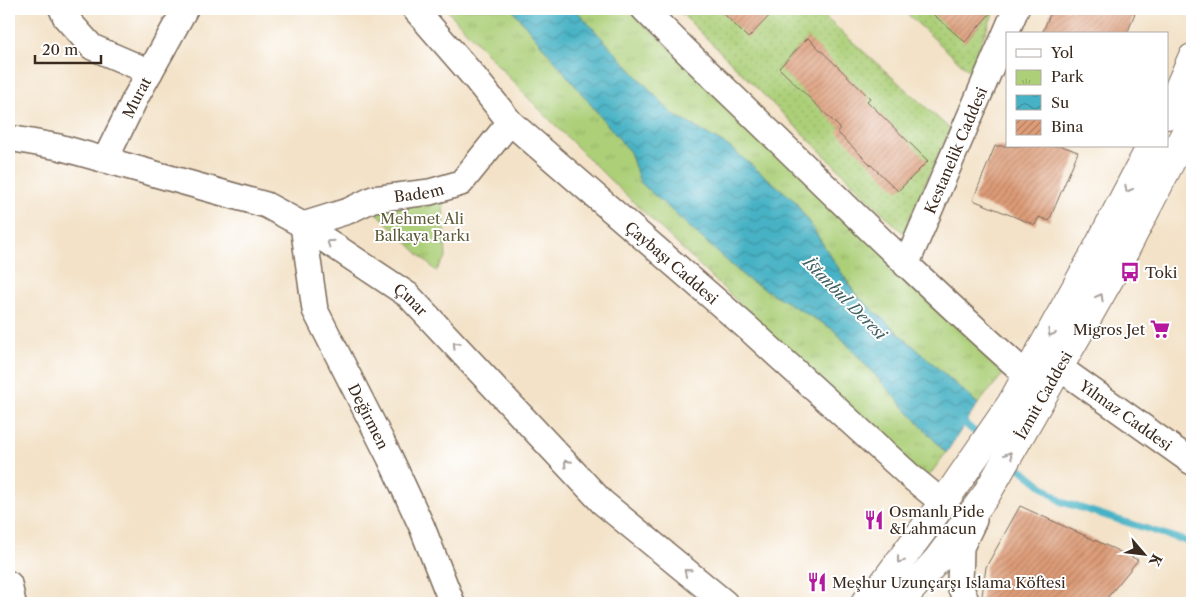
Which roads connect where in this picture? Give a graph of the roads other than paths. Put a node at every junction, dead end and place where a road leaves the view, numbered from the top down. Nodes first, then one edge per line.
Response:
1 (62, 9) edge
2 (185, 9) edge
3 (415, 9) edge
4 (644, 9) edge
5 (1016, 9) edge
6 (1006, 32) edge
7 (1006, 32) edge
8 (1192, 58) edge
9 (150, 72) junction
10 (1168, 113) edge
11 (1192, 120) edge
12 (510, 122) junction
13 (9, 138) edge
14 (1150, 148) edge
15 (104, 160) junction
16 (303, 226) junction
17 (906, 265) junction
18 (1060, 368) junction
19 (1028, 376) junction
20 (1022, 410) junction
21 (1192, 462) edge
22 (986, 494) junction
23 (943, 503) junction
24 (9, 584) edge
25 (894, 599) edge
26 (12, 603) edge
27 (452, 603) edge
28 (725, 603) edge
29 (967, 603) edge

1 - 9 street
2 - 9 street, Murat
3 - 12 street, Çaybaşı Caddesi
4 - 17 street
5 - 6 street, Kestanelik Caddesi
7 - 17 street, Kestanelik Caddesi
8 - 10 main road
9 - 15 street, Murat
18 -> 11 main road, İzmit Caddesi
12 - 16 street, Badem
12 - 23 street, Çaybaşı Caddesi
13 - 15 street, Çınar
14 -> 19 main road, İzmit Caddesi
15 - 16 street, Çınar
16 - 27 street, Değirmen
28 -> 16 street, Çınar
17 - 19 street
18 - 20 main road, İzmit Caddesi
18 - 21 street, Yılmaz Caddesi
19 - 20 main road, İzmit Caddesi
22 -> 20 main road, İzmit Caddesi
20 - 23 main road, İzmit Caddesi
22 - 25 main road, İzmit Caddesi
22 - 29 street
23 -> 25 main road, İzmit Caddesi
24 - 26 street

